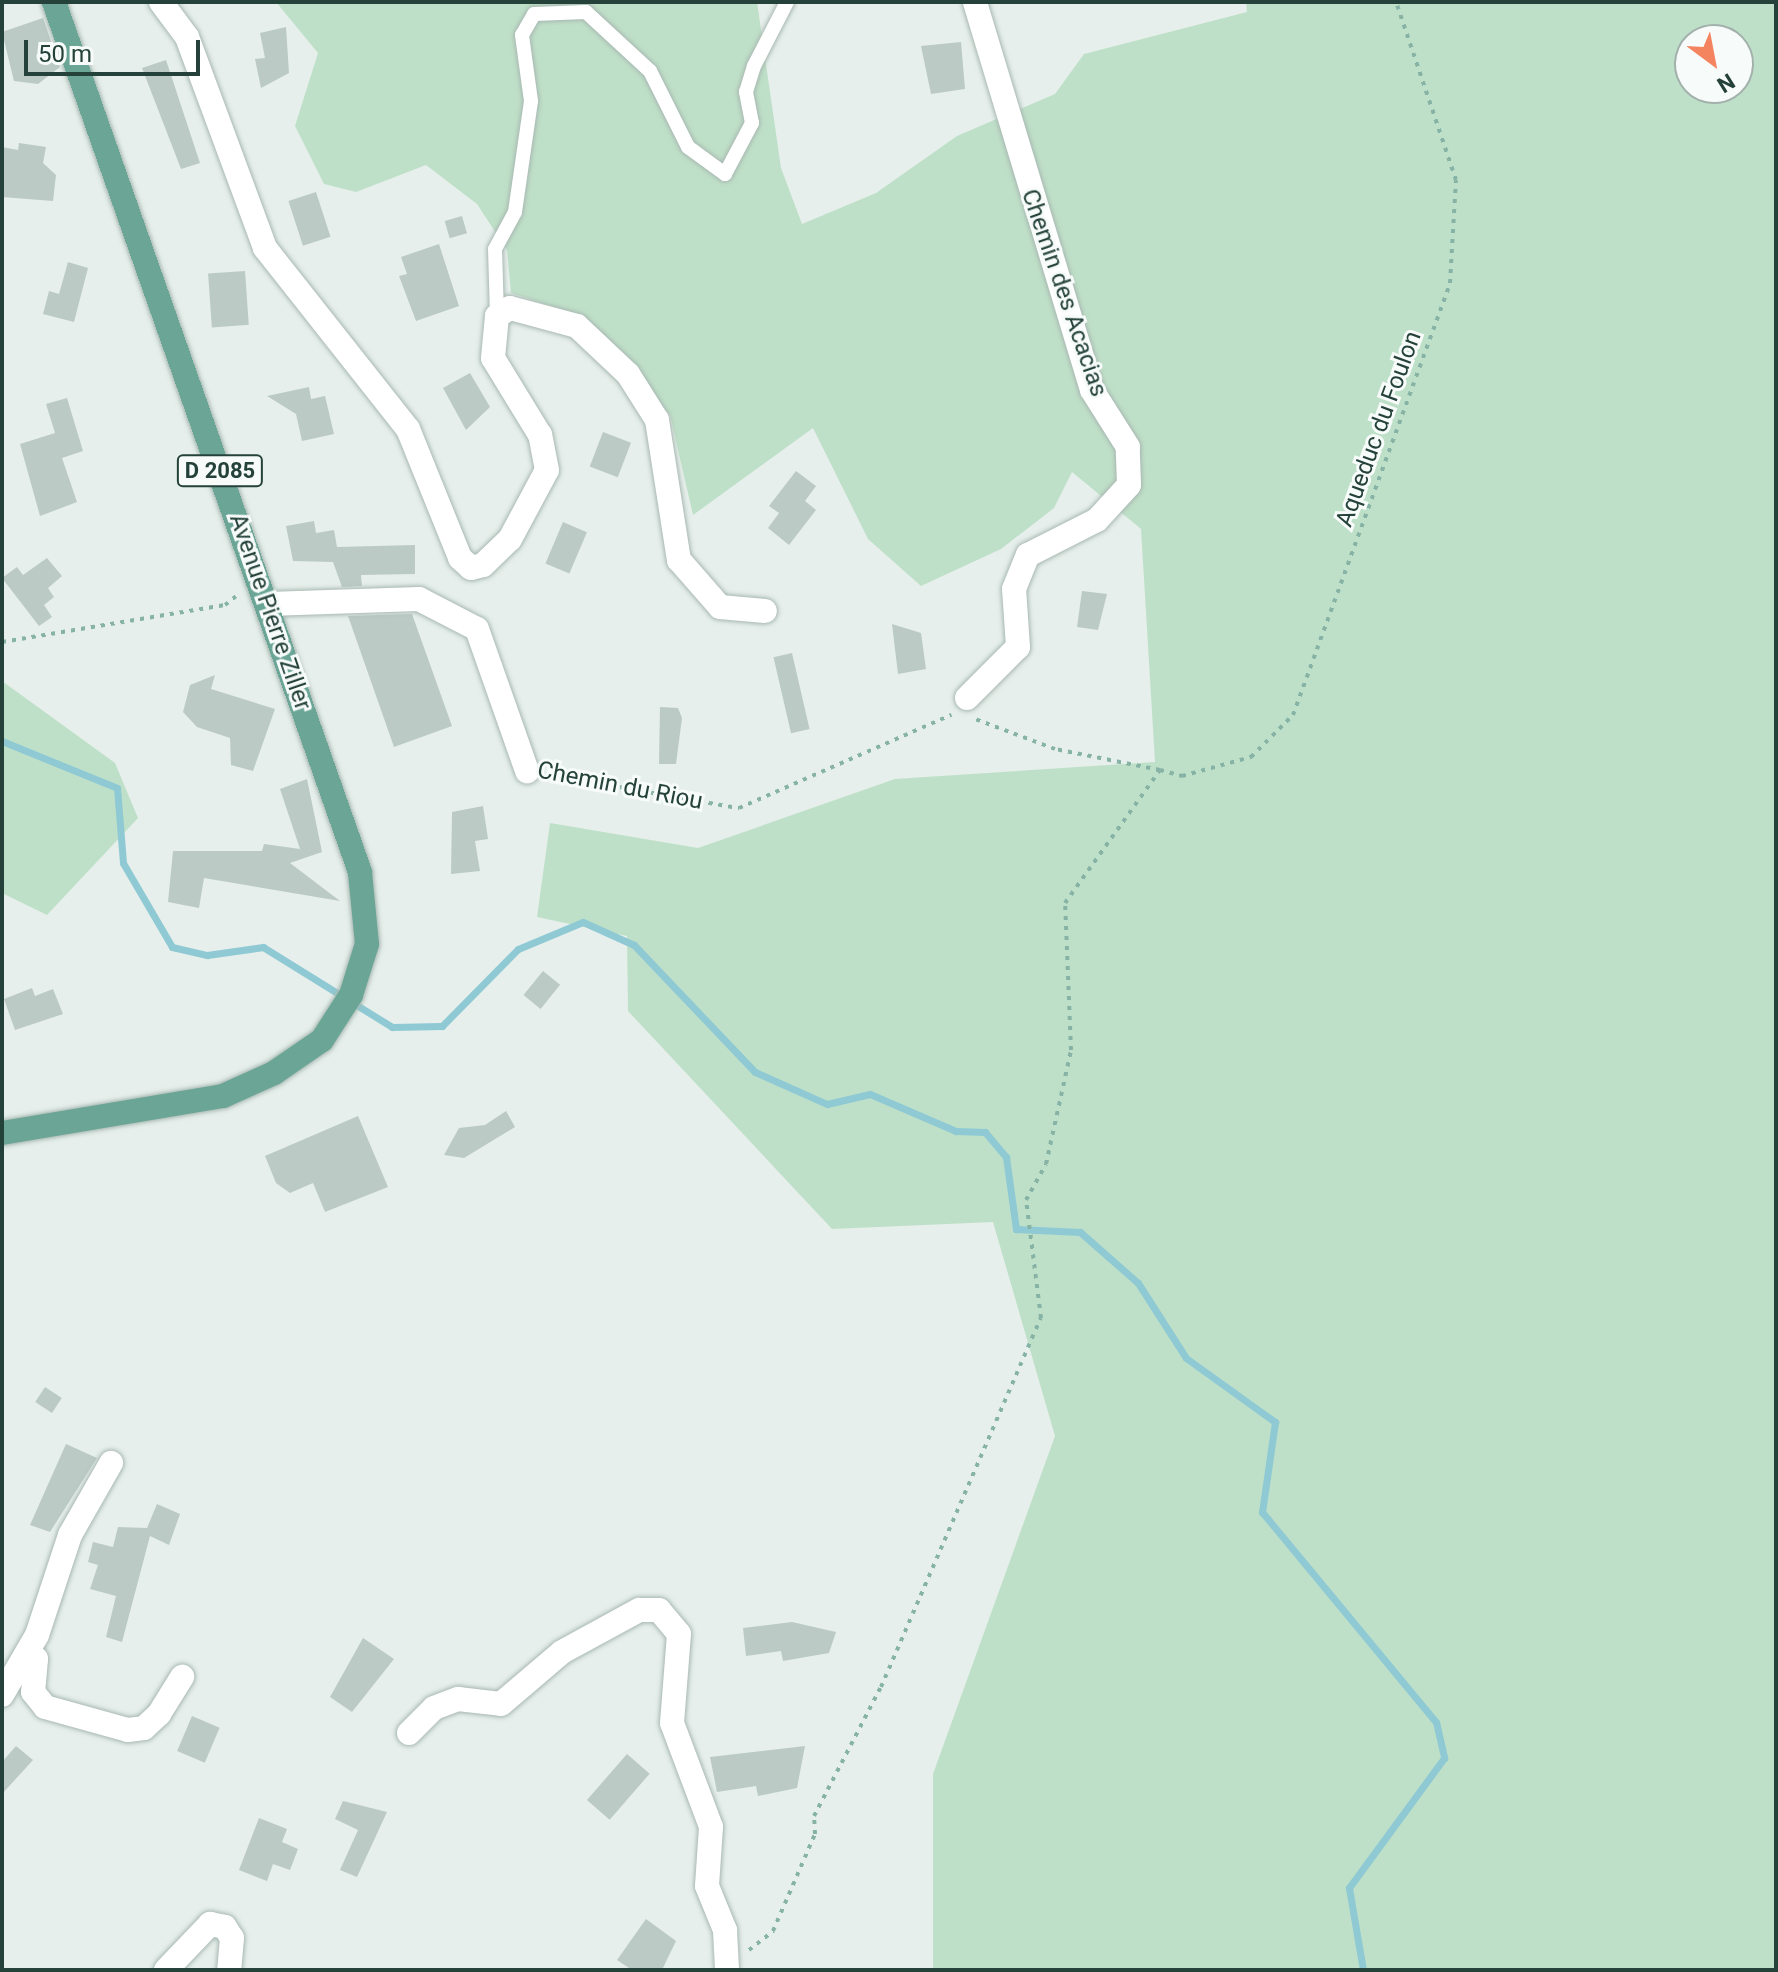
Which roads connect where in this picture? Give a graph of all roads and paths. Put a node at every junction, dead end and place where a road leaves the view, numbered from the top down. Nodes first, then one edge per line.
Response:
1 (54, 2) edge
2 (161, 2) edge
3 (787, 2) edge
4 (975, 2) edge
5 (1396, 2) edge
6 (497, 316) junction
7 (251, 557) junction
8 (268, 604) junction
9 (765, 611) dead end
10 (2, 642) edge
11 (964, 704) junction
12 (1160, 770) junction
13 (527, 771) joint
14 (2, 1133) edge
15 (111, 1463) dead end
16 (29, 1652) junction
17 (182, 1677) dead end
18 (2, 1695) edge
19 (409, 1733) dead end
20 (735, 1962) edge
21 (166, 1970) edge
22 (229, 1970) edge

1 - 7 main road, Avenue Pierre Ziller / D 2085
2 - 6 street
3 - 6 lane
4 - 11 street, Chemin des Acacias
5 - 12 path, Aqueduc du Foulon
6 - 9 street
7 - 8 main road, Avenue Pierre Ziller / D 2085
7 - 10 path
8 - 13 street, Chemin du Riou
8 - 14 main road, Avenue Pierre Ziller / D 2085
11 - 12 path, Aqueduc du Foulon
11 - 13 path, Chemin du Riou
12 - 20 path
15 - 16 street
16 - 17 street
16 - 18 street
19 - 20 street
21 - 22 street

